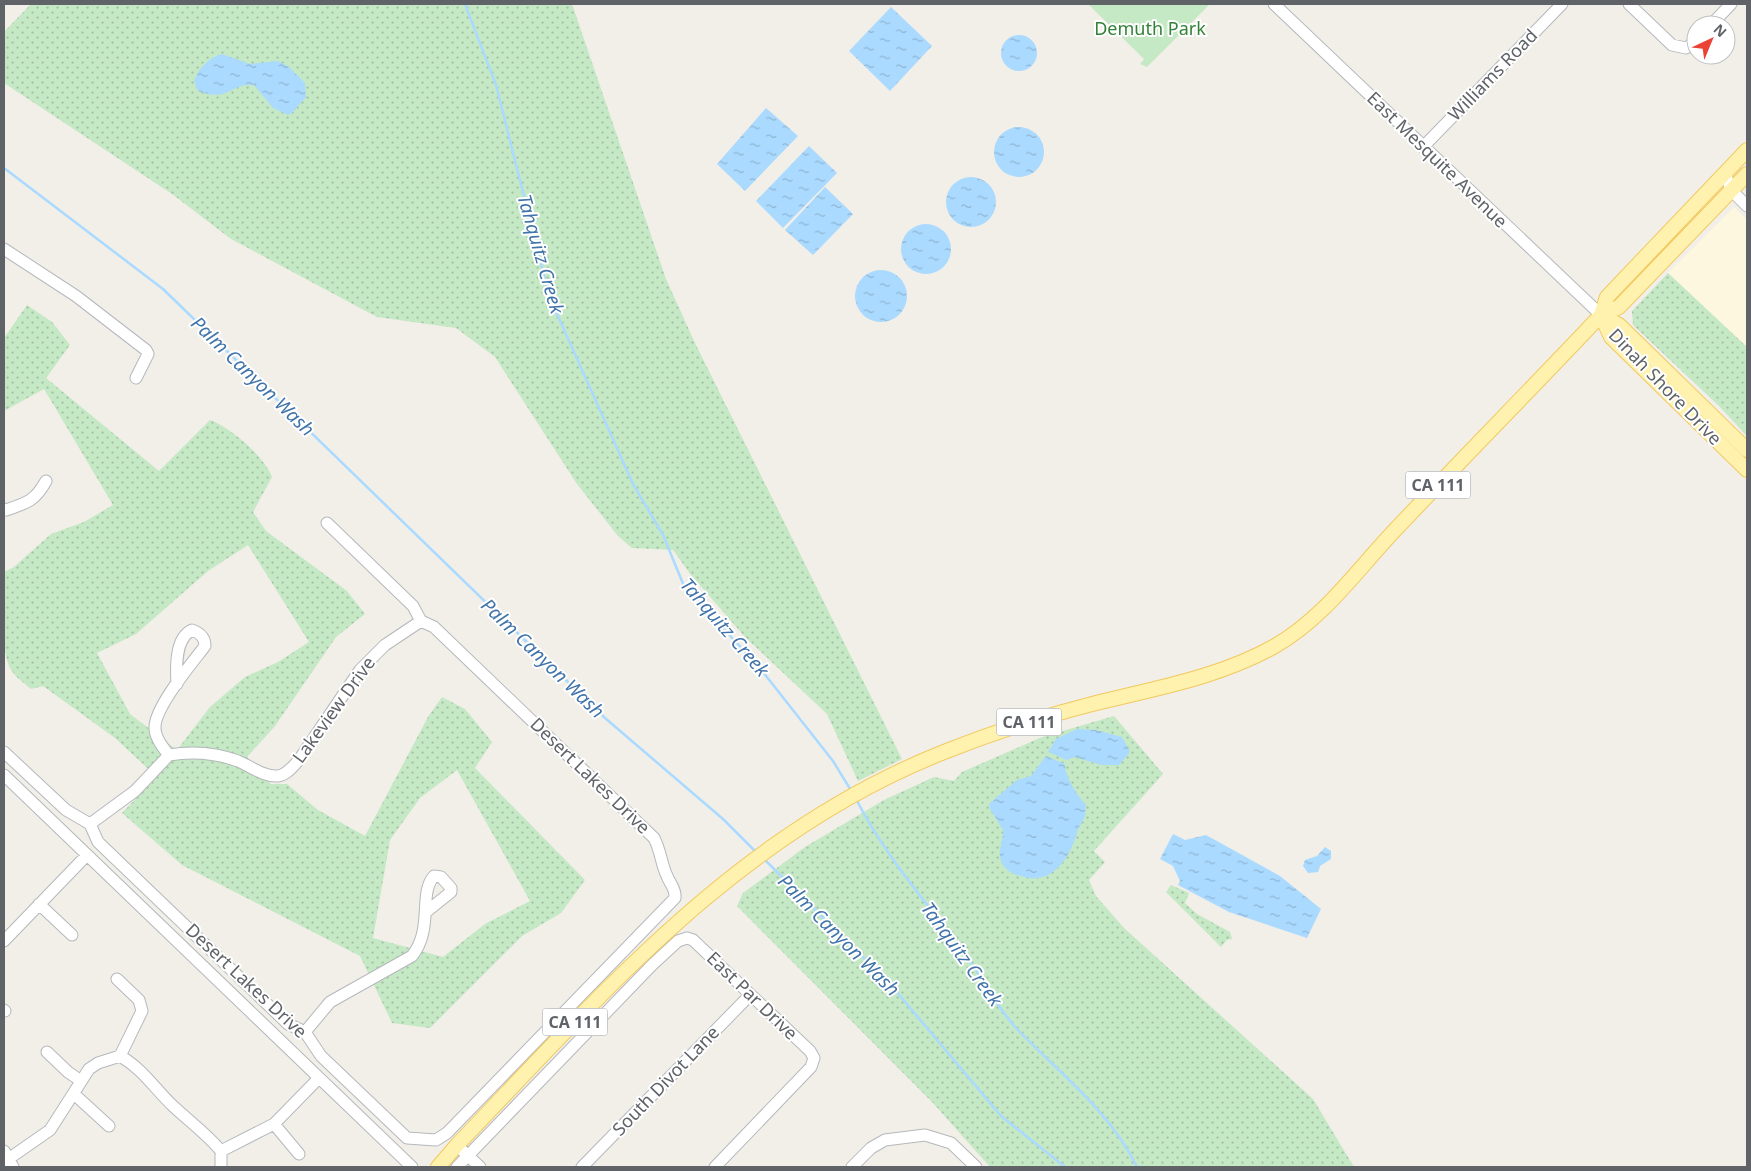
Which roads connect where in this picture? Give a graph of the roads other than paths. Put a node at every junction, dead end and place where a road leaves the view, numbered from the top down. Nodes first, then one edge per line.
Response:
1 (1274, 4) edge
2 (1286, 4) edge
3 (1562, 4) edge
4 (1629, 4) edge
5 (1731, 4) edge
6 (1721, 15) edge
7 (1304, 32) junction
8 (1686, 48) edge
9 (1424, 147) junction
10 (1747, 150) edge
11 (1725, 173) junction
12 (1741, 183) edge
13 (1747, 206) edge
14 (4, 249) edge
15 (1600, 315) junction
16 (136, 378) dead end
17 (1747, 450) edge
18 (1747, 470) edge
19 (46, 481) dead end
20 (4, 509) edge
21 (327, 523) dead end
22 (421, 621) junction
23 (177, 684) dead end
24 (4, 752) edge
25 (169, 755) junction
26 (4, 775) edge
27 (90, 824) junction
28 (87, 855) junction
29 (39, 904) junction
30 (426, 912) dead end
31 (72, 935) dead end
32 (4, 941) edge
33 (117, 979) dead end
34 (750, 995) junction
35 (305, 1032) junction
36 (47, 1052) dead end
37 (120, 1056) junction
38 (319, 1078) junction
39 (81, 1081) junction
40 (74, 1094) junction
41 (274, 1124) junction
42 (109, 1126) dead end
43 (457, 1145) junction
44 (221, 1151) junction
45 (298, 1154) dead end
46 (468, 1155) junction
47 (7, 1160) edge
48 (221, 1167) edge
49 (412, 1167) edge
50 (438, 1167) edge
51 (457, 1167) edge
52 (480, 1167) edge
53 (582, 1167) edge
54 (715, 1167) edge
55 (852, 1167) edge
56 (976, 1167) edge

1 - 7 street, East Mesquite Avenue
2 - 7 street
3 - 9 street, Williams Road
4 - 8 street
5 - 6 street
7 - 9 street, East Mesquite Avenue
9 - 15 street, East Mesquite Avenue
10 - 11 main road, CA 111
11 - 12 street
11 - 15 main road, CA 111
12 - 13 street
12 - 15 main road, CA 111
14 - 16 street
15 - 17 main road, Dinah Shore Drive
15 - 18 main road, Dinah Shore Drive
15 - 43 main road, CA 111
19 - 20 street
21 - 22 street, Desert Lakes Drive
22 - 25 street, Lakeview Drive
22 - 35 street, Desert Lakes Drive
23 - 25 street
24 - 27 street
25 - 27 street
26 - 28 street
27 - 35 street, Desert Lakes Drive
28 - 29 street
28 - 38 street
29 - 31 street
29 - 32 street
30 - 35 street
33 - 37 street
34 - 46 street, East Par Drive
34 - 53 street, South Divot Lane
34 - 54 street, East Par Drive
36 - 39 street
37 - 39 street
37 - 44 street
38 - 41 street
38 - 49 street
39 - 40 street
40 - 42 street
40 - 47 street
41 - 44 street
41 - 45 street
43 - 46 street
43 - 50 main road, CA 111
44 - 48 street
46 - 51 street
46 - 52 street
55 - 56 street

